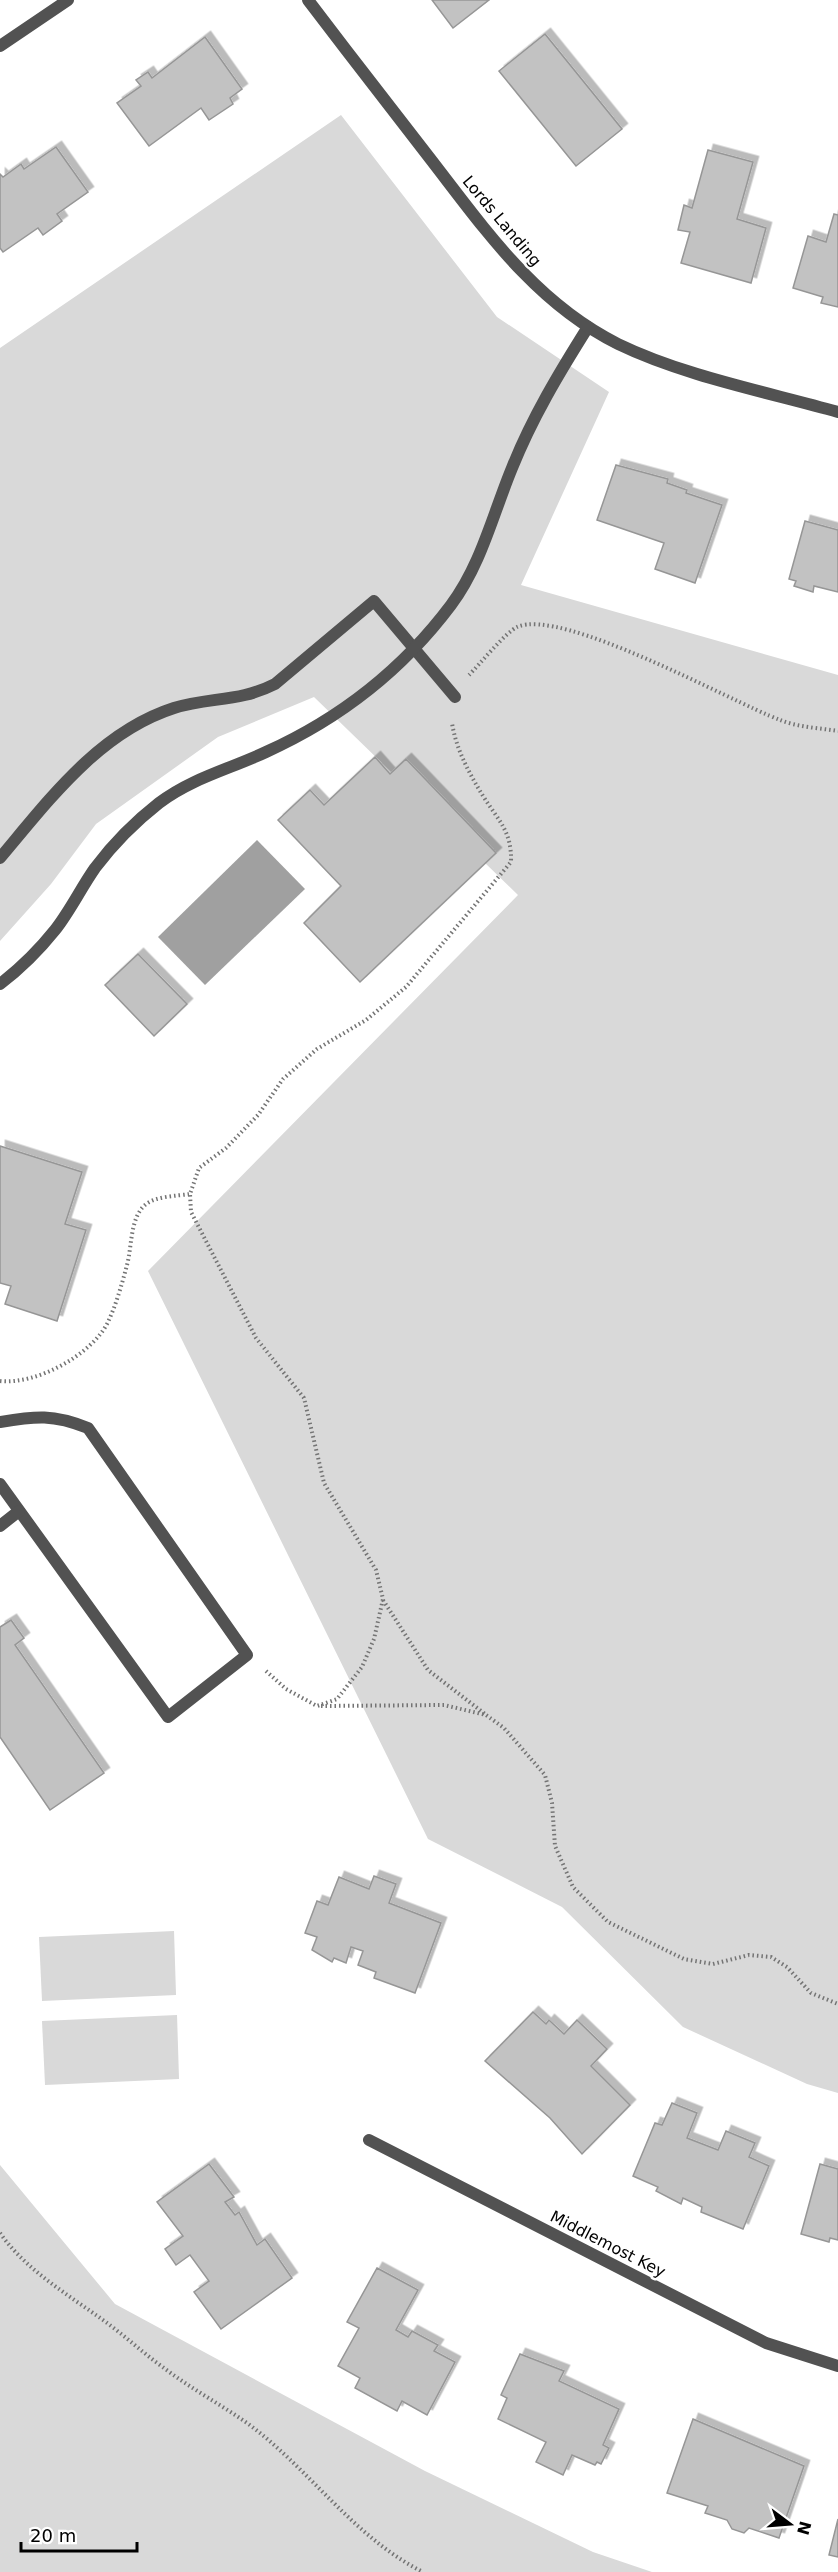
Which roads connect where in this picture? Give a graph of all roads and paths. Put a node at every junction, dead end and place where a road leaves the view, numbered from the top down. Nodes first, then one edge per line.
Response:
1 (68, 0) edge
2 (308, 0) edge
3 (0, 46) edge
4 (588, 327) junction
5 (838, 412) edge
6 (415, 649) junction
7 (455, 697) junction
8 (838, 731) edge
9 (0, 858) edge
10 (0, 984) edge
11 (190, 1194) junction
12 (0, 1381) edge
13 (0, 1422) edge
14 (0, 1484) edge
15 (19, 1511) junction
16 (0, 1526) edge
17 (383, 1599) junction
18 (247, 1654) junction
19 (317, 1706) junction
20 (486, 1715) junction
21 (838, 2004) edge
22 (369, 2140) dead end
23 (0, 2233) edge
24 (838, 2366) edge
25 (423, 2572) edge

1 - 3 street
2 - 4 street, Lords Landing
4 - 5 street, Lords Landing
4 - 6 street
6 - 7 street
6 - 9 street
6 - 10 street
7 - 8 path
7 - 11 path
11 - 12 path
11 - 17 path
13 - 18 street
14 - 15 street
15 - 16 street
15 - 18 street
17 - 19 path
17 - 20 path
18 - 19 path
19 - 20 path
20 - 21 path
22 - 24 street, Middlemost Key
23 - 25 path

